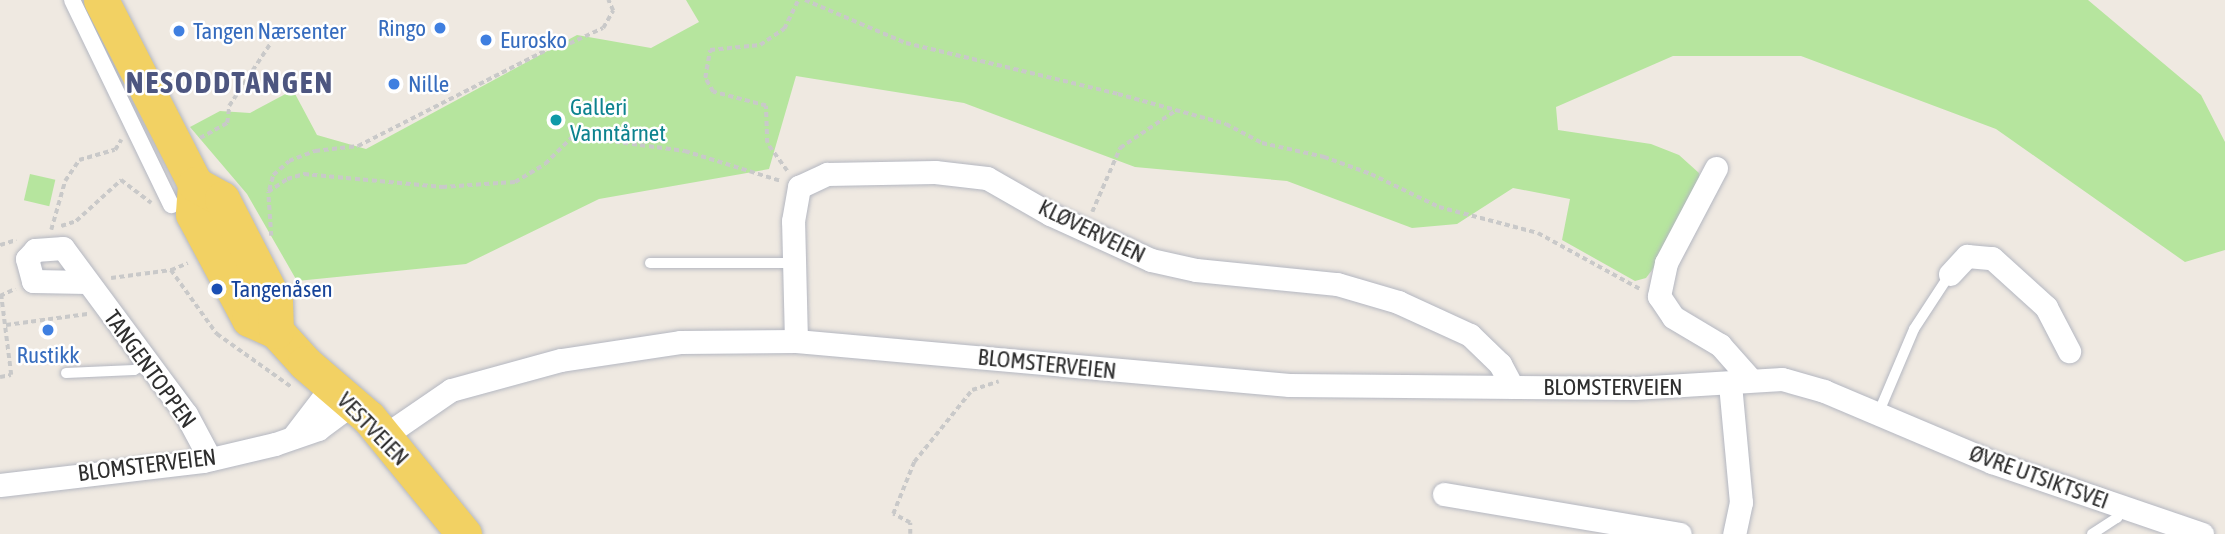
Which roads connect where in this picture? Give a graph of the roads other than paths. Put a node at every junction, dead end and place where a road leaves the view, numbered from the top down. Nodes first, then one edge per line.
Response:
1 (72, 0) edge
2 (101, 0) edge
3 (1716, 168) dead end
4 (183, 195) junction
5 (650, 263) dead end
6 (794, 263) junction
7 (1950, 274) joint
8 (87, 282) road end
9 (796, 341) junction
10 (2069, 351) dead end
11 (147, 363) junction
12 (66, 373) dead end
13 (1741, 382) junction
14 (1512, 387) junction
15 (342, 395) junction
16 (1878, 414) junction
17 (384, 436) junction
18 (210, 459) junction
19 (0, 485) edge
20 (1444, 494) dead end
21 (2123, 508) junction
22 (464, 534) edge
23 (1680, 534) edge
24 (1734, 534) edge
25 (2092, 534) edge
26 (2202, 534) edge

1 - 4 street
2 - 4 main road
3 - 13 street
4 - 15 main road, VESTVEIEN
5 - 6 lane
6 - 9 street
6 - 14 street, KLØVERVEIEN
7 - 10 street
7 - 16 lane
8 - 11 street, TANGENTOPPEN
9 - 14 street, BLOMSTERVEIEN
9 - 17 street, BLOMSTERVEIEN
11 - 12 lane
11 - 18 street, TANGENTOPPEN
13 - 14 street, BLOMSTERVEIEN
13 - 16 street, BLOMSTERVEIEN
13 - 24 street
15 - 17 main road, VESTVEIEN
15 - 18 street, BLOMSTERVEIEN
16 - 21 street, ØVRE UTSIKTSVEI
17 - 22 main road, VESTVEIEN
18 - 19 street, BLOMSTERVEIEN
20 - 23 street
21 - 25 lane
21 - 26 street, ØVRE UTSIKTSVEI

